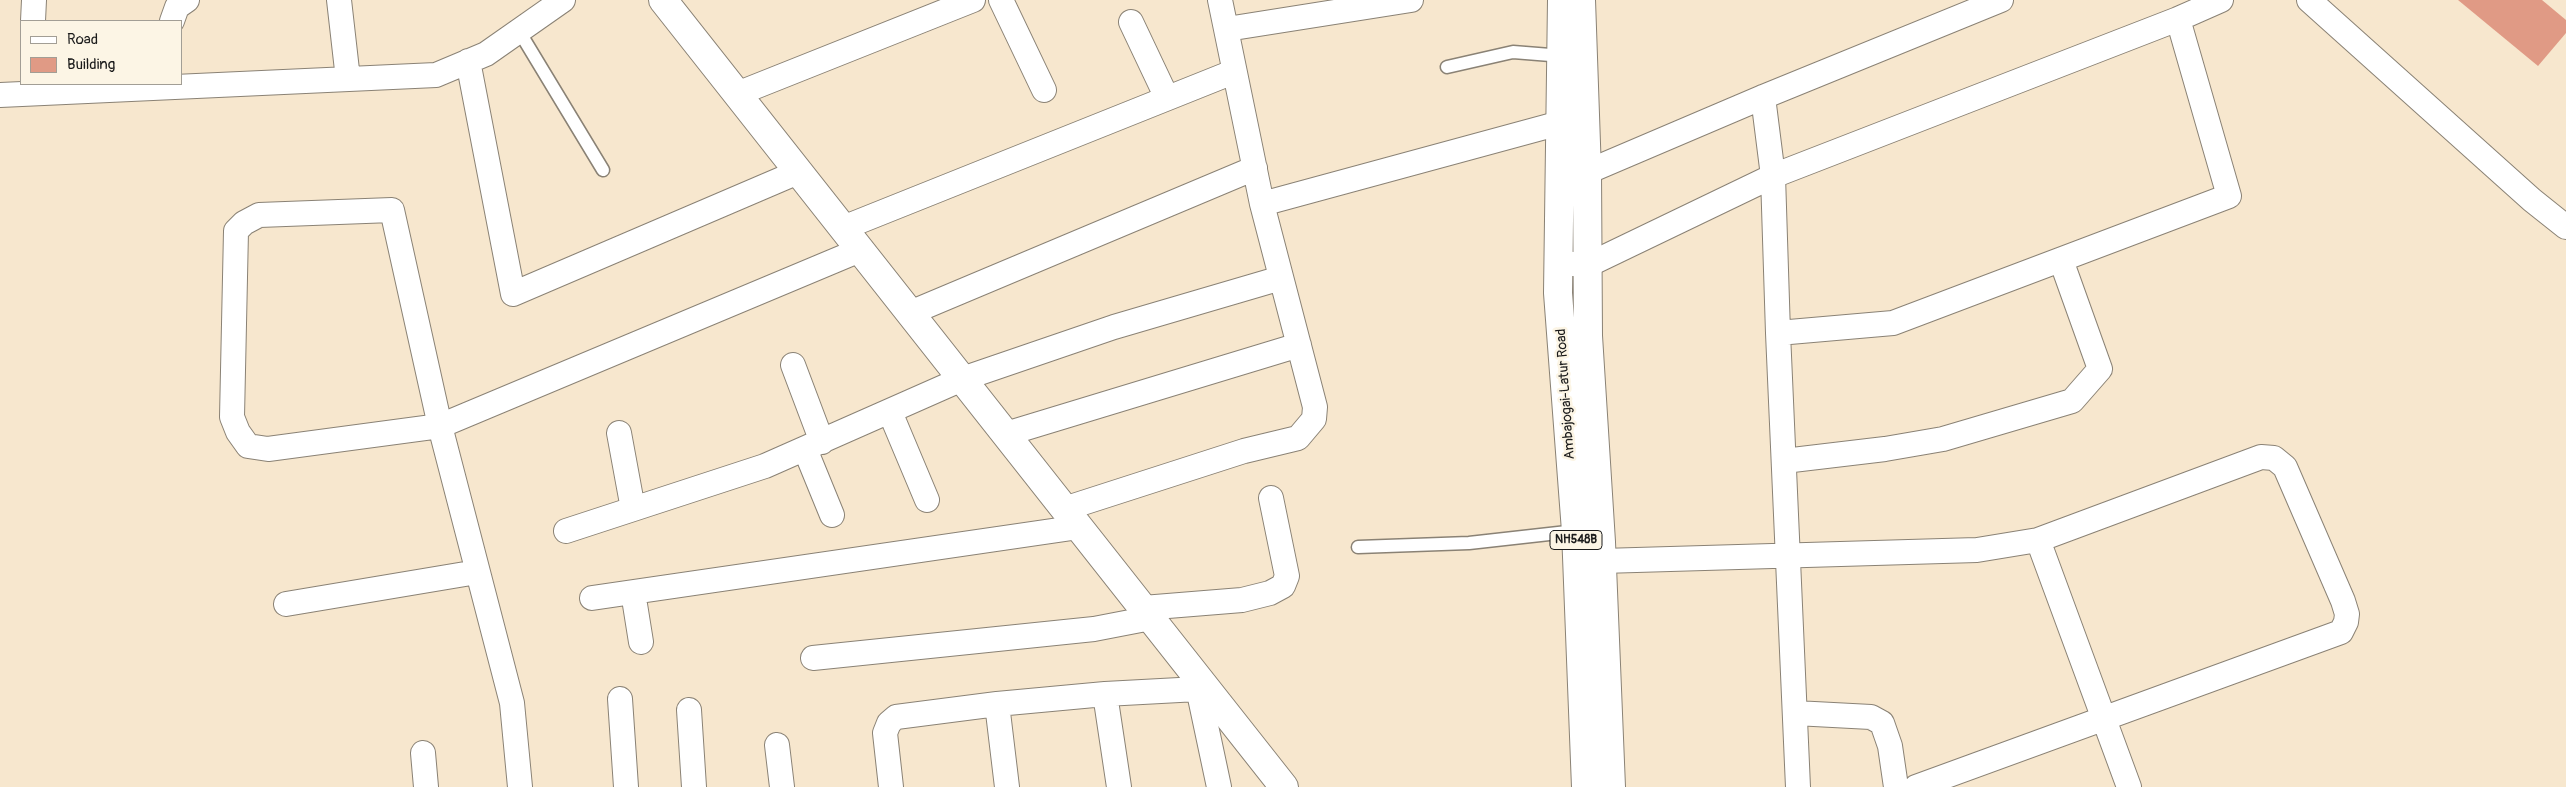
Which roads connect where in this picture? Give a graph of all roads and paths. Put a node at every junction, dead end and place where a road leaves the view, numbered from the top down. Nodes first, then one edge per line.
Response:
1 (34, 0) edge
2 (187, 0) edge
3 (339, 0) edge
4 (563, 0) edge
5 (973, 0) edge
6 (1001, 0) edge
7 (1220, 0) edge
8 (1411, 0) edge
9 (1562, 0) edge
10 (1581, 0) edge
11 (2001, 0) edge
12 (2221, 0) edge
13 (2309, 0) edge
14 (669, 2) edge
15 (2178, 19) junction
16 (32, 20) edge
17 (172, 20) edge
18 (1131, 22) dead end
19 (1227, 29) junction
20 (519, 31) junction
21 (1562, 56) junction
22 (468, 61) junction
23 (1447, 67) dead end
24 (1233, 72) junction
25 (348, 79) junction
26 (169, 86) edge
27 (29, 89) edge
28 (1044, 90) dead end
29 (737, 94) junction
30 (0, 95) edge
31 (1762, 97) junction
32 (1167, 98) junction
33 (1560, 123) junction
34 (1254, 168) junction
35 (603, 170) dead end
36 (798, 172) junction
37 (1587, 172) junction
38 (1773, 176) junction
39 (1262, 204) junction
40 (2566, 227) edge
41 (843, 228) junction
42 (860, 250) junction
43 (2061, 260) junction
44 (1559, 263) junction
45 (1588, 265) junction
46 (1281, 278) junction
47 (910, 313) junction
48 (1778, 333) junction
49 (1299, 345) junction
50 (793, 365) dead end
51 (962, 379) junction
52 (890, 412) junction
53 (440, 426) junction
54 (619, 433) dead end
55 (1006, 434) junction
56 (813, 445) junction
57 (1784, 461) junction
58 (1271, 498) dead end
59 (927, 500) dead end
60 (633, 509) junction
61 (832, 515) dead end
62 (1072, 518) junction
63 (566, 531) dead end
64 (1576, 531) junction
65 (2038, 540) junction
66 (1358, 547) dead end
67 (1788, 554) junction
68 (1602, 561) junction
69 (477, 572) junction
70 (633, 592) junction
71 (592, 598) dead end
72 (286, 604) dead end
73 (1147, 613) junction
74 (641, 642) dead end
75 (813, 658) dead end
76 (1197, 682) junction
77 (1105, 694) junction
78 (620, 699) dead end
79 (997, 704) junction
80 (689, 710) dead end
81 (1795, 713) junction
82 (2104, 717) junction
83 (777, 746) dead end
84 (423, 754) dead end
85 (426, 787) edge
86 (520, 787) edge
87 (626, 787) edge
88 (694, 787) edge
89 (782, 787) edge
90 (891, 787) edge
91 (1007, 787) edge
92 (1119, 787) edge
93 (1219, 787) edge
94 (1284, 787) edge
95 (1586, 787) edge
96 (1611, 787) edge
97 (1798, 787) edge
98 (1896, 787) edge
99 (1916, 787) edge
100 (2129, 787) edge

1 - 16 street
2 - 17 street
3 - 25 street
4 - 20 street
5 - 29 street
6 - 28 street
7 - 19 street
8 - 19 street
9 - 21 main road, Ambajogai-Latur Road / NH548B
10 - 37 main road, NH548B
11 - 31 street
12 - 15 street
13 - 40 street
14 - 29 main road
15 - 38 street
15 - 43 street
18 - 32 street
19 - 24 street
20 - 22 street
20 - 35 lane
21 - 23 lane
21 - 33 main road, Ambajogai-Latur Road / NH548B
22 - 25 street
22 - 36 street
24 - 32 street
24 - 34 street
25 - 26 street
26 - 27 street
27 - 30 street
29 - 36 main road
31 - 37 street
31 - 38 street
32 - 41 street
33 - 39 street
33 - 44 main road, Ambajogai-Latur Road / NH548B
34 - 39 street
34 - 47 street
36 - 41 main road
37 - 45 main road, NH548B
38 - 45 street
38 - 48 street
39 - 46 street
41 - 42 main road
42 - 47 main road
42 - 53 street
43 - 48 street
43 - 57 street
44 - 45 street
44 - 64 main road, Ambajogai-Latur Road / NH548B
45 - 68 main road, NH548B
46 - 49 street
46 - 51 street
47 - 51 main road
48 - 57 street
49 - 55 street
49 - 62 street
50 - 56 street
51 - 52 street
51 - 55 main road
52 - 56 street
52 - 59 street
53 - 53 street
53 - 69 street
54 - 60 street
55 - 62 main road
56 - 60 street
56 - 61 street
57 - 67 street
58 - 73 street
60 - 63 street
62 - 70 street
62 - 73 main road
64 - 66 lane
64 - 95 main road, Ambajogai-Latur Road / NH548B
65 - 67 street
65 - 82 street
65 - 82 street
67 - 68 street
67 - 81 street
68 - 96 main road, NH548B
69 - 72 street
69 - 86 street
70 - 71 street
70 - 74 street
73 - 75 street
73 - 76 main road
76 - 77 street
76 - 93 street
76 - 94 main road
77 - 79 street
77 - 92 street
78 - 87 street
79 - 90 street
79 - 91 street
80 - 88 street
81 - 97 street
81 - 98 street
82 - 99 street
82 - 100 street
83 - 89 street
84 - 85 street

